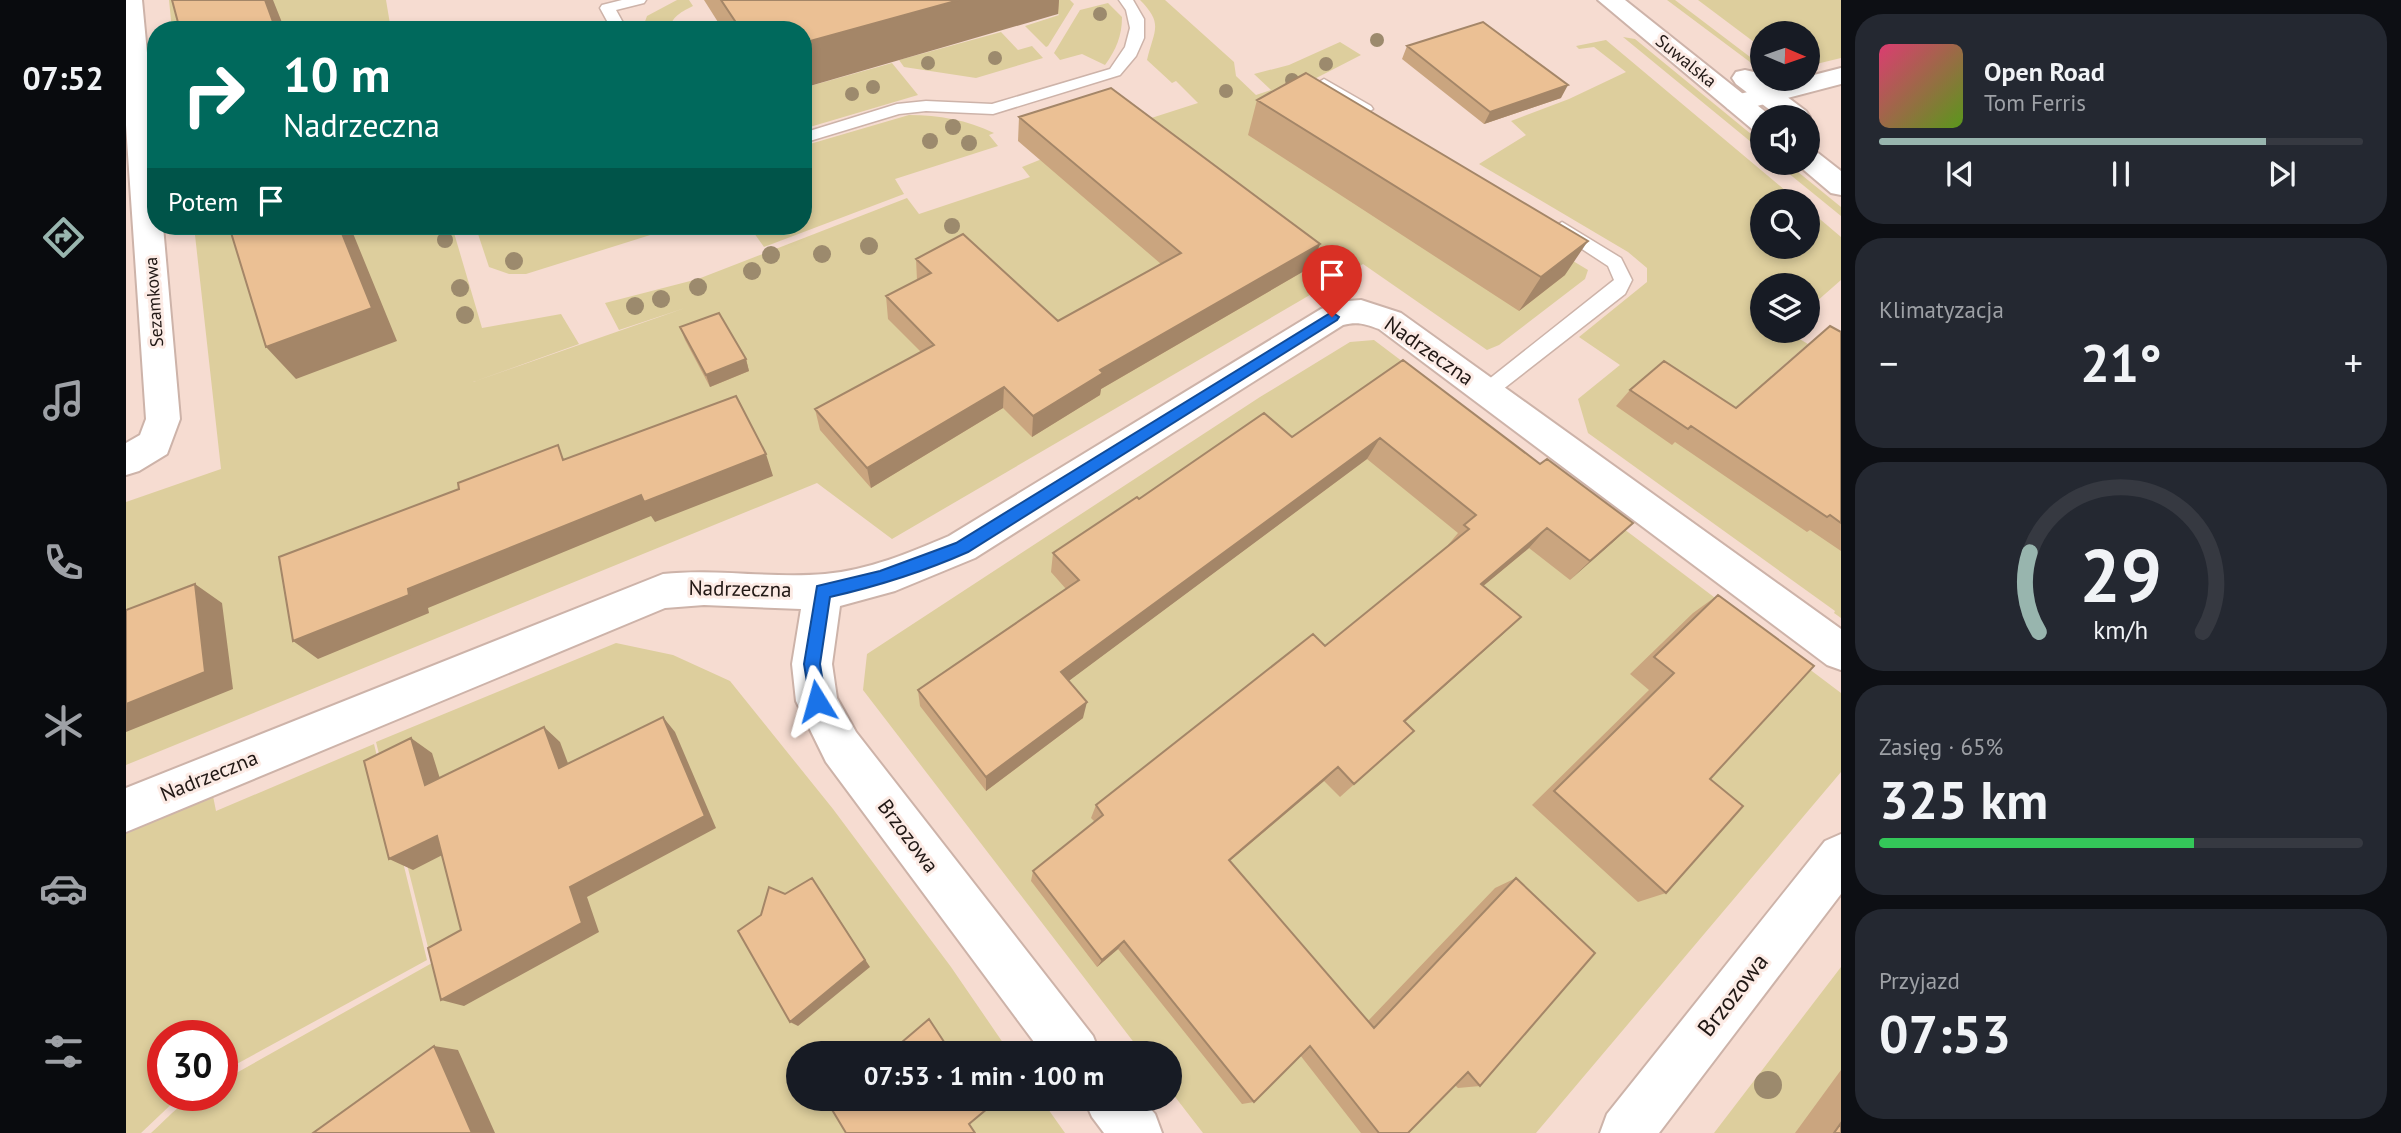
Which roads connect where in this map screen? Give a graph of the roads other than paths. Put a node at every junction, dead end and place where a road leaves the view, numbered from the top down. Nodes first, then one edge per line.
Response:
1 (639, 0) edge
2 (1126, 0) edge
3 (1610, 0) edge
4 (1646, 0) edge
5 (605, 4) edge
6 (129, 6) edge
7 (615, 21) edge
8 (1841, 76) edge
9 (1324, 84) edge
10 (1768, 96) junction
11 (1738, 103) junction
12 (1780, 105) edge
13 (1750, 112) edge
14 (1382, 119) edge
15 (812, 135) edge
16 (1820, 136) edge
17 (1841, 153) edge
18 (1820, 169) edge
19 (1841, 186) edge
20 (1546, 218) edge
21 (147, 225) edge
22 (148, 235) edge
23 (1486, 391) junction
24 (126, 461) edge
25 (823, 591) junction
26 (1841, 652) edge
27 (126, 810) edge
28 (1841, 858) edge
29 (1065, 1041) edge
30 (1119, 1111) edge
31 (1136, 1133) edge
32 (1626, 1133) edge

1 - 5 lane
2 - 15 lane
3 - 11 street, Suwalska
4 - 10 street, Suwalska
5 - 7 lane
6 - 21 street, Sezamkowa
8 - 10 street
9 - 14 lane
10 - 11 street
10 - 12 street, Suwalska
11 - 13 street, Suwalska
16 - 17 street
18 - 19 street
20 - 23 lane
22 - 24 street, Sezamkowa
23 - 25 street, Nadrzeczna
23 - 26 street, Nadrzeczna
25 - 27 street, Nadrzeczna
25 - 29 street, Brzozowa
28 - 32 street, Brzozowa
30 - 31 street

